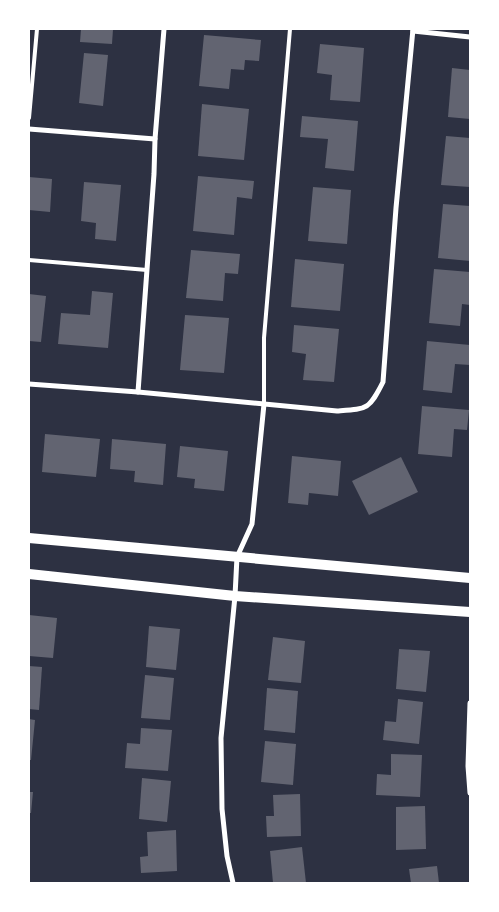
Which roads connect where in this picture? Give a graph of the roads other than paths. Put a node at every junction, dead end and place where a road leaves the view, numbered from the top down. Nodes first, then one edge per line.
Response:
1 (37, 29) edge
2 (164, 29) edge
3 (290, 29) edge
4 (413, 30) edge
5 (470, 37) edge
6 (29, 118) edge
7 (29, 129) edge
8 (155, 139) junction
9 (29, 260) edge
10 (147, 270) junction
11 (29, 384) edge
12 (138, 392) junction
13 (264, 404) junction
14 (29, 538) edge
15 (237, 557) junction
16 (29, 574) edge
17 (470, 578) edge
18 (236, 596) junction
19 (470, 612) edge
20 (470, 703) edge
21 (470, 793) edge
22 (233, 883) edge

1 - 6 lane
2 - 8 street
3 - 13 lane
4 - 5 street
4 - 13 street
7 - 8 street
8 - 10 street
9 - 10 lane
10 - 12 street
11 - 12 street
12 - 13 street
13 - 15 street
14 - 15 main road
15 - 17 main road
15 - 18 street
16 - 18 main road
18 - 19 main road
18 - 22 street
20 - 21 street

